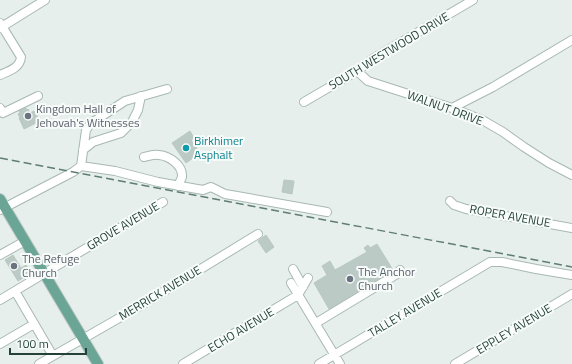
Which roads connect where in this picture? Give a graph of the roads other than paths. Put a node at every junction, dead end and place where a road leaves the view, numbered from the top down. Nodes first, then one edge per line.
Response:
1 (44, 0) edge
2 (474, 0) edge
3 (1, 26) edge
4 (572, 40) edge
5 (357, 71) junction
6 (0, 74) edge
7 (168, 89) dead end
8 (38, 96) dead end
9 (141, 96) junction
10 (304, 102) dead end
11 (0, 108) edge
12 (452, 108) junction
13 (83, 150) junction
14 (144, 157) dead end
15 (81, 166) junction
16 (572, 175) edge
17 (178, 186) junction
18 (450, 201) dead end
19 (163, 202) dead end
20 (2, 205) edge
21 (327, 212) dead end
22 (572, 228) edge
23 (258, 234) dead end
24 (25, 241) junction
25 (0, 256) edge
26 (293, 269) dead end
27 (400, 270) dead end
28 (44, 273) junction
29 (572, 275) edge
30 (308, 278) dead end
31 (291, 283) dead end
32 (304, 286) junction
33 (15, 291) junction
34 (298, 295) junction
35 (571, 296) edge
36 (0, 300) edge
37 (316, 323) junction
38 (34, 324) junction
39 (83, 338) junction
40 (0, 344) edge
41 (334, 355) junction
42 (53, 356) junction
43 (39, 364) edge
44 (98, 364) edge
45 (183, 364) edge
46 (319, 364) edge
47 (340, 364) edge
48 (455, 364) edge

1 - 3 street
2 - 5 street, SOUTH WESTWOOD DRIVE
3 - 6 street
4 - 12 street
5 - 10 street, SOUTH WESTWOOD DRIVE
5 - 12 street, WALNUT DRIVE
7 - 9 street
8 - 11 street
9 - 13 street
9 - 13 street
12 - 16 street, WALNUT DRIVE
13 - 15 street
14 - 17 street
15 - 17 street
15 - 20 street
17 - 21 street
18 - 22 street, ROPER AVENUE
19 - 28 street, GROVE AVENUE
20 - 24 main road
23 - 39 street, MERRICK AVENUE
24 - 25 street
24 - 28 main road
26 - 32 street
27 - 37 street
28 - 33 street, GROVE AVENUE
28 - 39 main road
29 - 41 street, TALLEY AVENUE
30 - 32 street
31 - 34 street
32 - 34 street
33 - 36 street, GROVE AVENUE
33 - 38 street
34 - 37 street
34 - 45 street, ECHO AVENUE
35 - 48 street, EPPLEY AVENUE
37 - 41 street
38 - 40 street
38 - 42 street
39 - 42 street, MERRICK AVENUE
39 - 44 main road
41 - 46 street, TALLEY AVENUE
41 - 47 street
42 - 43 street, MERRICK AVENUE

